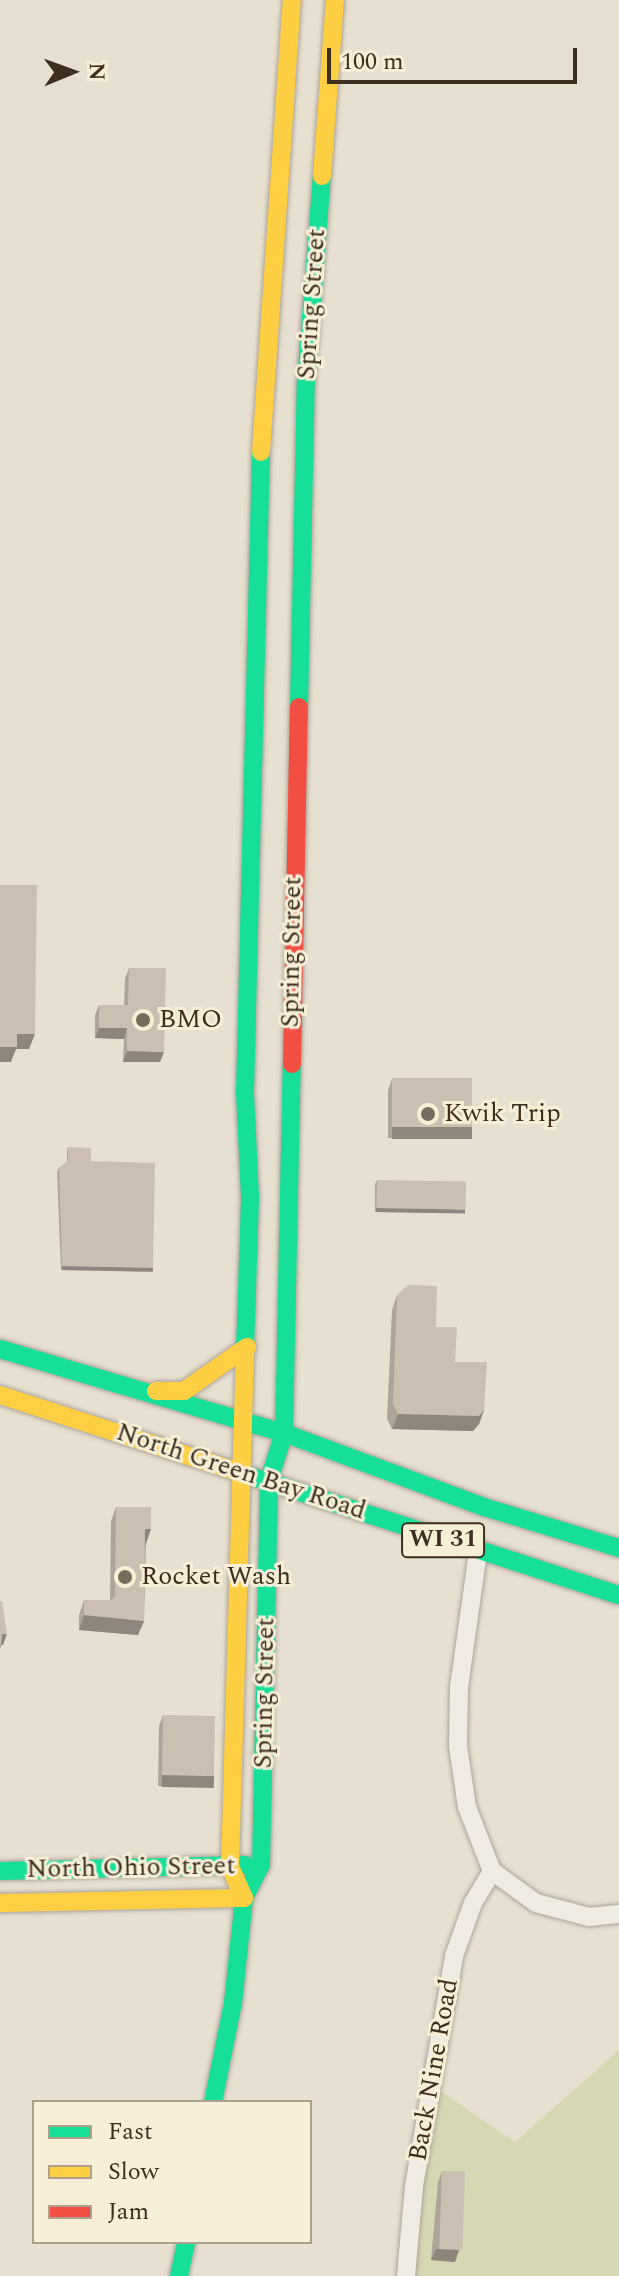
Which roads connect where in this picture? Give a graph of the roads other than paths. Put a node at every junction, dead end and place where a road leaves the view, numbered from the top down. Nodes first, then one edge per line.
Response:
1 (292, 0) edge
2 (335, 0) edge
3 (280, 156) junction
4 (323, 162) junction
5 (267, 335) junction
6 (309, 338) junction
7 (278, 635) junction
8 (247, 1347) junction
9 (0, 1349) edge
10 (143, 1391) junction
11 (0, 1395) edge
12 (243, 1422) junction
13 (284, 1433) junction
14 (239, 1469) junction
15 (269, 1480) junction
16 (619, 1548) edge
17 (478, 1552) junction
18 (619, 1595) edge
19 (261, 1865) junction
20 (230, 1866) junction
21 (132, 1868) junction
22 (0, 1871) edge
23 (31, 1871) junction
24 (492, 1871) junction
25 (244, 1898) junction
26 (132, 1900) junction
27 (37, 1902) junction
28 (0, 1903) edge
29 (619, 1914) edge
30 (213, 2100) edge
31 (186, 2244) edge
32 (179, 2276) edge
33 (406, 2276) edge

1 - 3 main road, Spring Street
2 - 4 main road, Spring Street
3 - 4 main road
3 - 5 main road, Spring Street
4 - 6 main road, Spring Street
5 - 6 main road
5 - 7 main road, Spring Street
6 - 7 main road, Spring Street
7 - 8 main road, Spring Street
7 - 13 main road, Spring Street
8 - 10 main road
8 - 12 main road, Spring Street
9 - 10 main road, North Green Bay Road / WI 31
10 - 12 main road, North Green Bay Road / WI 31
11 - 14 main road, North Green Bay Road / WI 31
12 - 13 main road, North Green Bay Road / WI 31
12 - 14 main road, Spring Street
13 - 15 main road, Spring Street
13 - 16 main road, North Green Bay Road / WI 31
14 - 15 main road, North Green Bay Road / WI 31
14 - 20 main road, Spring Street
15 - 17 main road, North Green Bay Road / WI 31
15 - 19 main road, Spring Street
17 - 18 main road, North Green Bay Road / WI 31
17 - 24 street
19 - 20 main road, North Ohio Street
19 - 25 main road, Spring Street
20 - 21 main road, North Ohio Street
20 - 25 main road, Spring Street
21 - 23 main road, North Ohio Street
21 - 26 main road
22 - 23 main road, North Ohio Street
23 - 27 main road
24 - 29 street
24 - 33 street, Back Nine Road
25 - 26 main road, North Ohio Street
25 - 30 main road, Spring Street
26 - 27 main road, North Ohio Street
27 - 28 main road, North Ohio Street
31 - 32 main road

